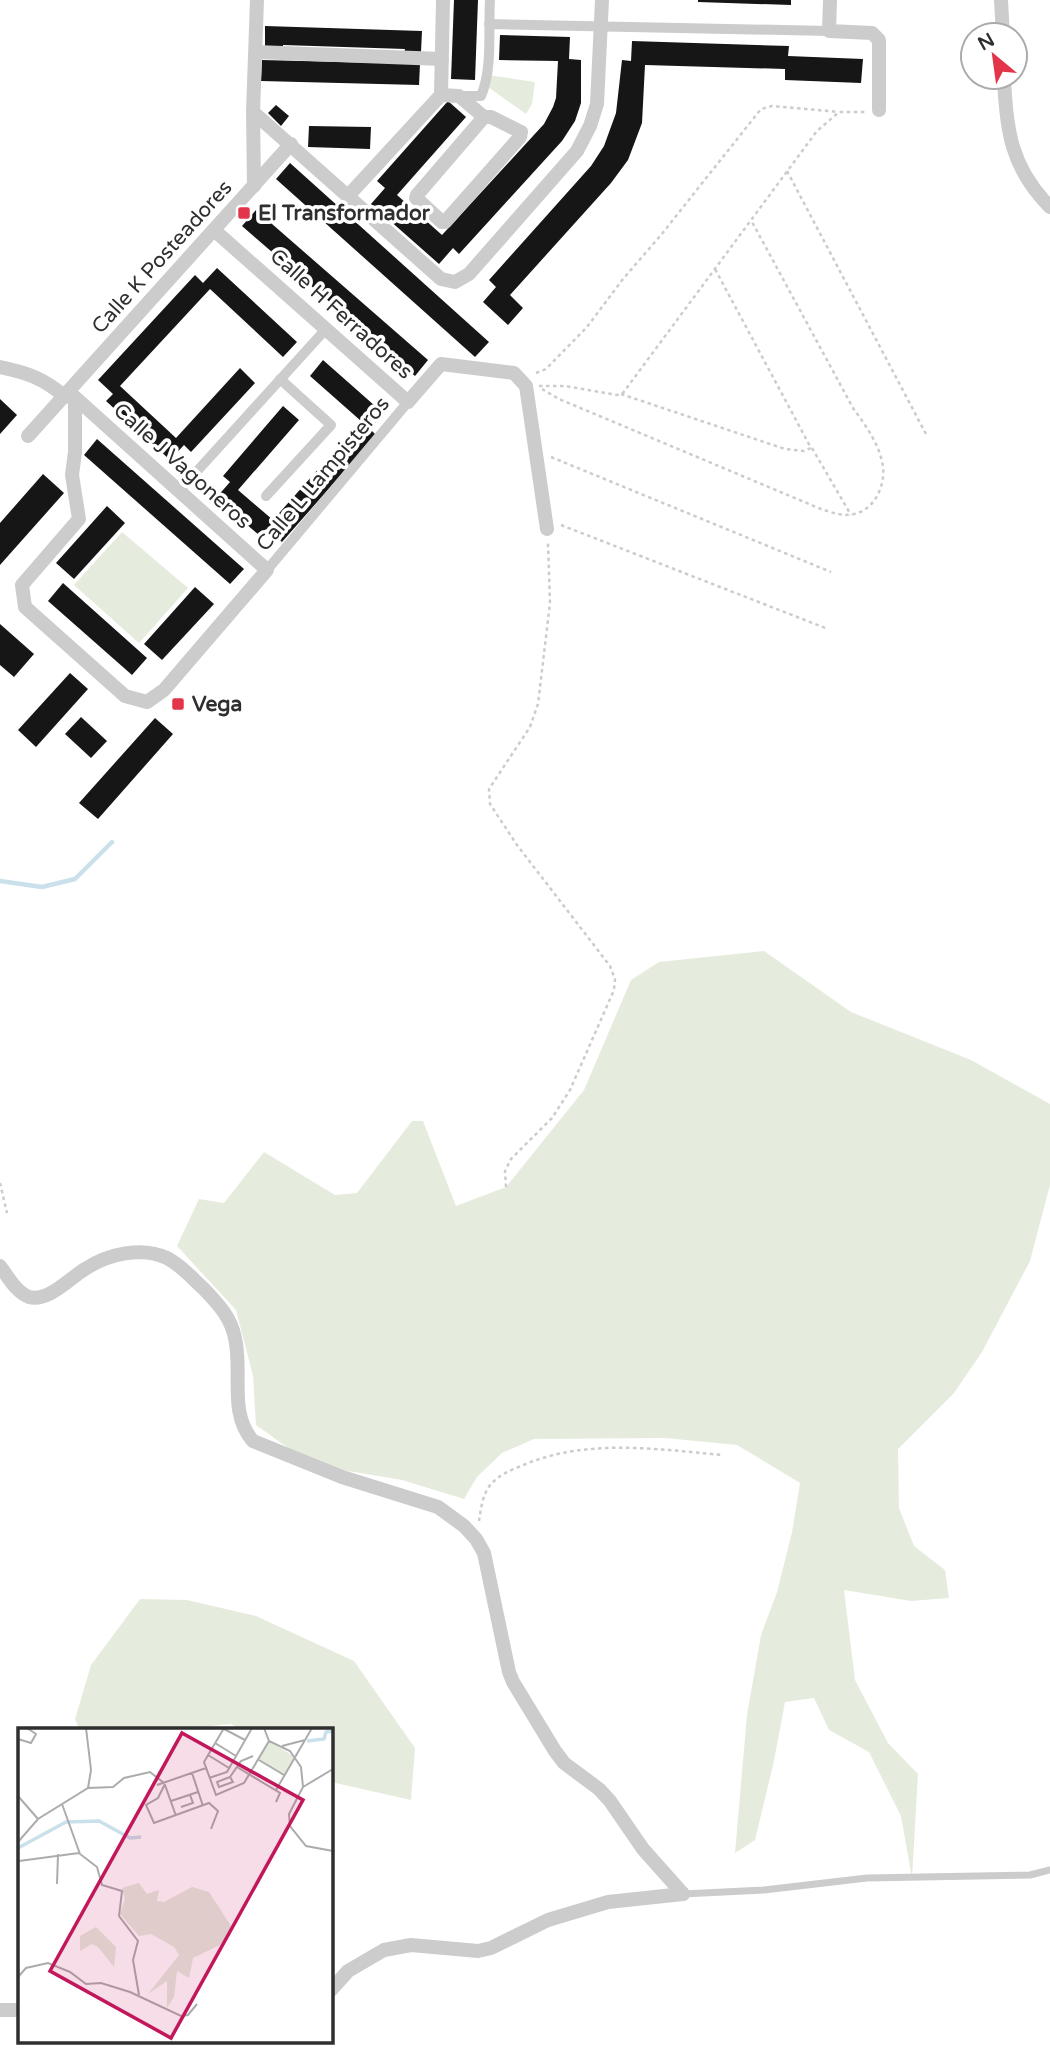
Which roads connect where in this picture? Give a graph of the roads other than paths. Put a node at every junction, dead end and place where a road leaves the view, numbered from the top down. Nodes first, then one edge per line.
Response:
1 (257, 0) edge
2 (443, 0) edge
3 (490, 0) edge
4 (602, 0) edge
5 (830, 0) edge
6 (1001, 0) edge
7 (1002, 21) edge
8 (489, 24) junction
9 (601, 25) junction
10 (829, 31) junction
11 (256, 52) junction
12 (442, 59) junction
13 (1005, 91) edge
14 (441, 95) junction
15 (460, 96) junction
16 (879, 110) road end
17 (253, 112) junction
18 (484, 117) junction
19 (291, 144) junction
20 (254, 186) junction
21 (348, 196) junction
22 (1050, 207) edge
23 (214, 230) junction
24 (326, 329) junction
25 (0, 367) edge
26 (280, 379) junction
27 (70, 396) junction
28 (408, 402) junction
29 (27, 436) dead end
30 (179, 491) junction
31 (266, 495) dead end
32 (546, 524) road end
33 (267, 570) junction
34 (0, 1266) edge
35 (1050, 1870) edge
36 (683, 1894) junction
37 (332, 1989) edge
38 (0, 2010) edge
39 (18, 2010) edge

1 - 11 street
2 - 12 street
3 - 8 street
4 - 9 street
5 - 10 street
6 - 7 street
8 - 9 street
8 - 15 street
9 - 10 street
9 - 21 street
10 - 16 street
11 - 12 street
11 - 17 street
12 - 14 street
13 - 22 street
14 - 15 street
14 - 21 street
15 - 18 street
17 - 19 street
17 - 20 street
18 - 18 street
19 - 20 street, Calle K Posteadores
19 - 21 street
20 - 23 street, Calle K Posteadores
23 - 24 street, Calle H Ferradores
23 - 27 street, Calle K Posteadores
24 - 26 street
24 - 28 street, Calle H Ferradores
25 - 27 street, Calle J Vagoneros
26 - 30 street
26 - 31 street
27 - 29 street, Calle K Posteadores
27 - 30 street, Calle J Vagoneros
27 - 33 street
28 - 32 street
28 - 33 street, Calle L Lampisteros
30 - 33 street, Calle J Vagoneros
34 - 36 street
35 - 36 lane
36 - 37 street
38 - 39 street

